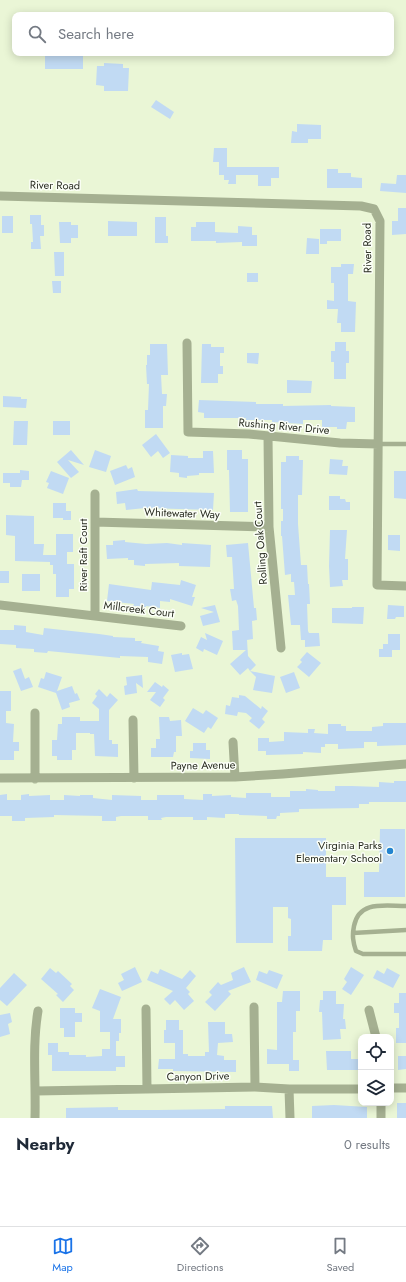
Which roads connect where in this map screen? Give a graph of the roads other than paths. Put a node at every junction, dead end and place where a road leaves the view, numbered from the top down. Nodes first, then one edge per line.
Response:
1 (0, 196) edge
2 (187, 343) dead end
3 (268, 436) junction
4 (378, 444) junction
5 (406, 444) edge
6 (95, 494) dead end
7 (95, 522) junction
8 (269, 527) junction
9 (406, 586) edge
10 (0, 605) edge
11 (95, 616) junction
12 (181, 626) dead end
13 (281, 648) dead end
14 (35, 713) dead end
15 (133, 720) dead end
16 (233, 742) dead end
17 (406, 764) edge
18 (235, 777) junction
19 (0, 778) edge
20 (134, 778) junction
21 (35, 779) junction
22 (406, 906) edge
23 (406, 930) edge
24 (353, 933) junction
25 (406, 954) edge
26 (254, 1007) dead end
27 (146, 1009) dead end
28 (369, 1010) dead end
29 (38, 1011) dead end
30 (375, 1034) edge
31 (255, 1087) junction
32 (358, 1088) edge
33 (394, 1088) edge
34 (406, 1088) edge
35 (147, 1089) junction
36 (289, 1089) junction
37 (36, 1091) junction
38 (381, 1106) edge
39 (35, 1118) edge
40 (290, 1118) edge
41 (381, 1118) edge

1 - 4 street, River Road
2 - 3 street, Rushing River Drive
3 - 4 street, Rushing River Drive
3 - 8 street, Rolling Oak Court
4 - 5 lane
4 - 9 street, River Road
6 - 7 street, River Raft Court
7 - 8 street, Whitewater Way
7 - 11 street, River Raft Court
8 - 13 street, Rolling Oak Court
10 - 11 street, Millcreek Court
11 - 12 street, Millcreek Court
14 - 21 street
15 - 20 street
16 - 18 street
17 - 18 street, Payne Avenue
18 - 20 street, Payne Avenue
19 - 21 street, Payne Avenue
20 - 21 street, Payne Avenue
22 - 24 lane
23 - 24 lane
24 - 25 lane
26 - 31 street
27 - 35 street
28 - 30 street
29 - 37 street
31 - 35 street, Canyon Drive
31 - 36 street, Canyon Drive
32 - 36 street, Canyon Drive
33 - 34 street
35 - 37 street, Canyon Drive
36 - 40 street
37 - 39 street
38 - 41 street

